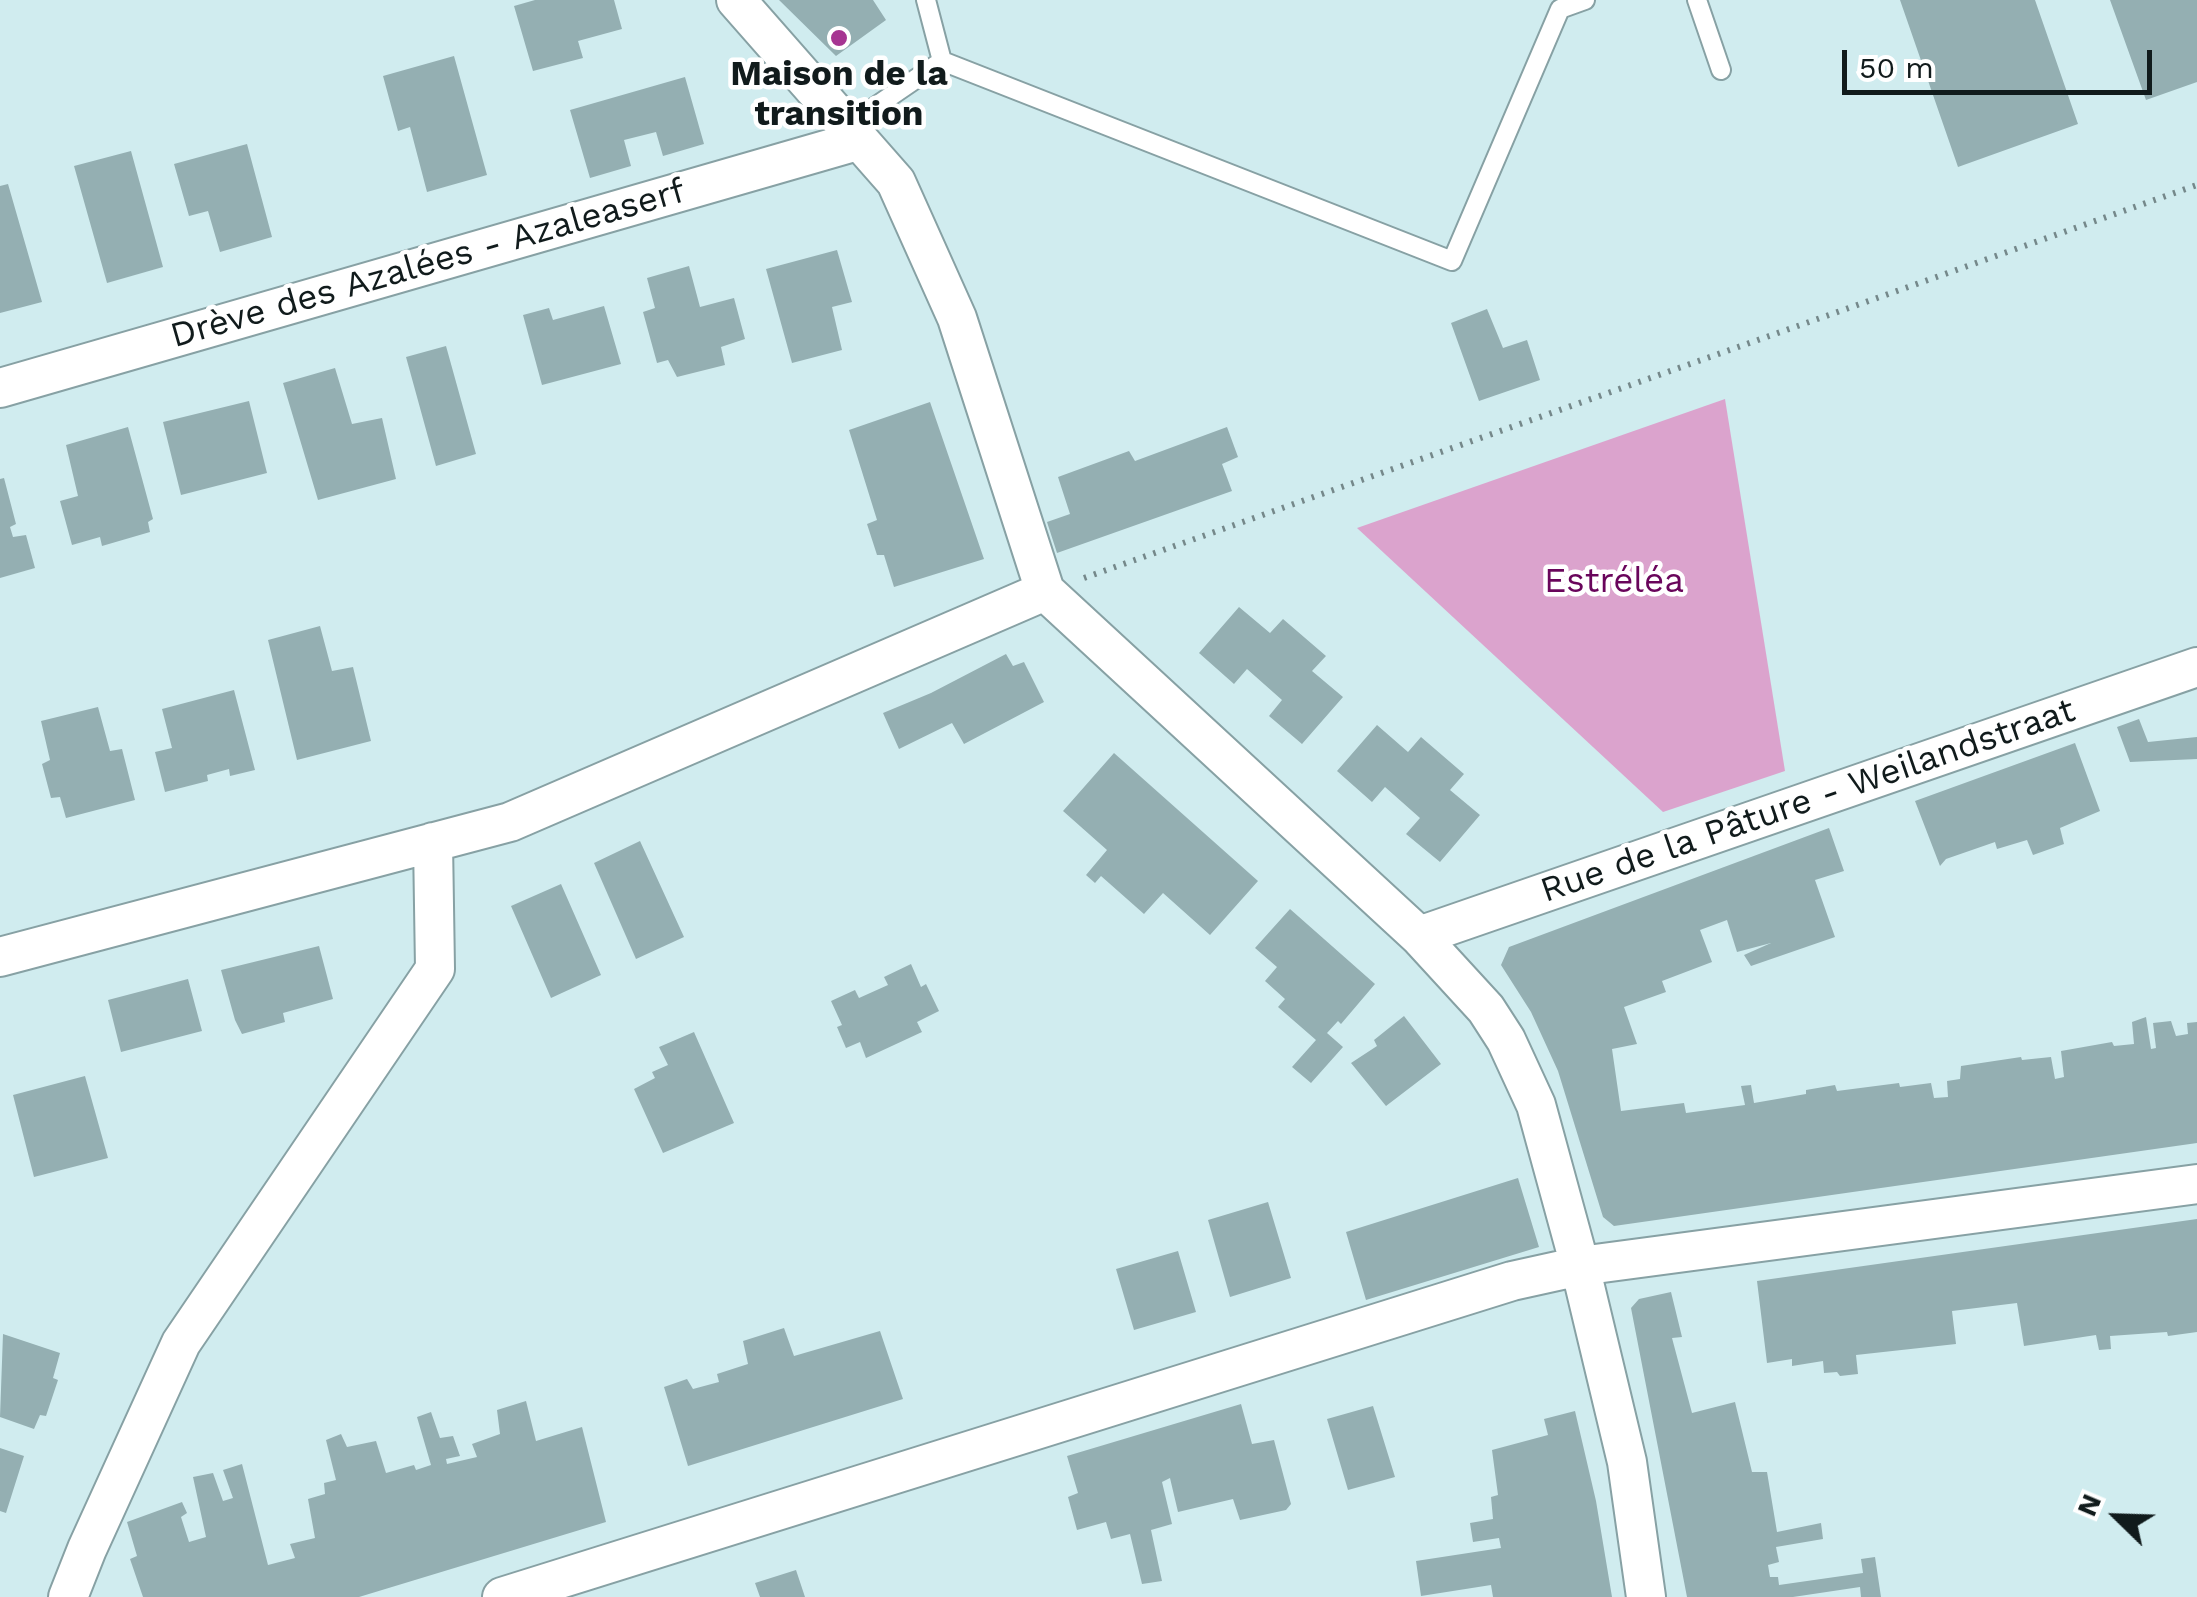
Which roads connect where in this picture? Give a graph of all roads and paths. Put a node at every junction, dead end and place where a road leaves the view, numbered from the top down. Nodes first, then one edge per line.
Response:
1 (736, 0) edge
2 (926, 0) edge
3 (1585, 0) edge
4 (1697, 0) edge
5 (942, 61) junction
6 (1721, 70) dead end
7 (852, 133) junction
8 (2197, 185) edge
9 (0, 388) edge
10 (1045, 591) junction
11 (2197, 667) edge
12 (433, 842) junction
13 (1419, 936) junction
14 (0, 957) edge
15 (2197, 1184) edge
16 (1580, 1266) junction
17 (613, 1581) edge
18 (68, 1597) edge
19 (502, 1597) edge
20 (1646, 1597) edge

1 - 7 street
2 - 5 lane
3 - 5 lane
4 - 6 lane
5 - 7 lane
7 - 9 street, Drève des Azalées - Azaleaserf
7 - 10 street
8 - 10 path
10 - 12 street
10 - 13 street
11 - 13 street, Rue de la Pâture - Weilandstraat
12 - 14 street
12 - 18 street
13 - 16 street
15 - 16 street
16 - 17 street
16 - 20 street
17 - 19 street

